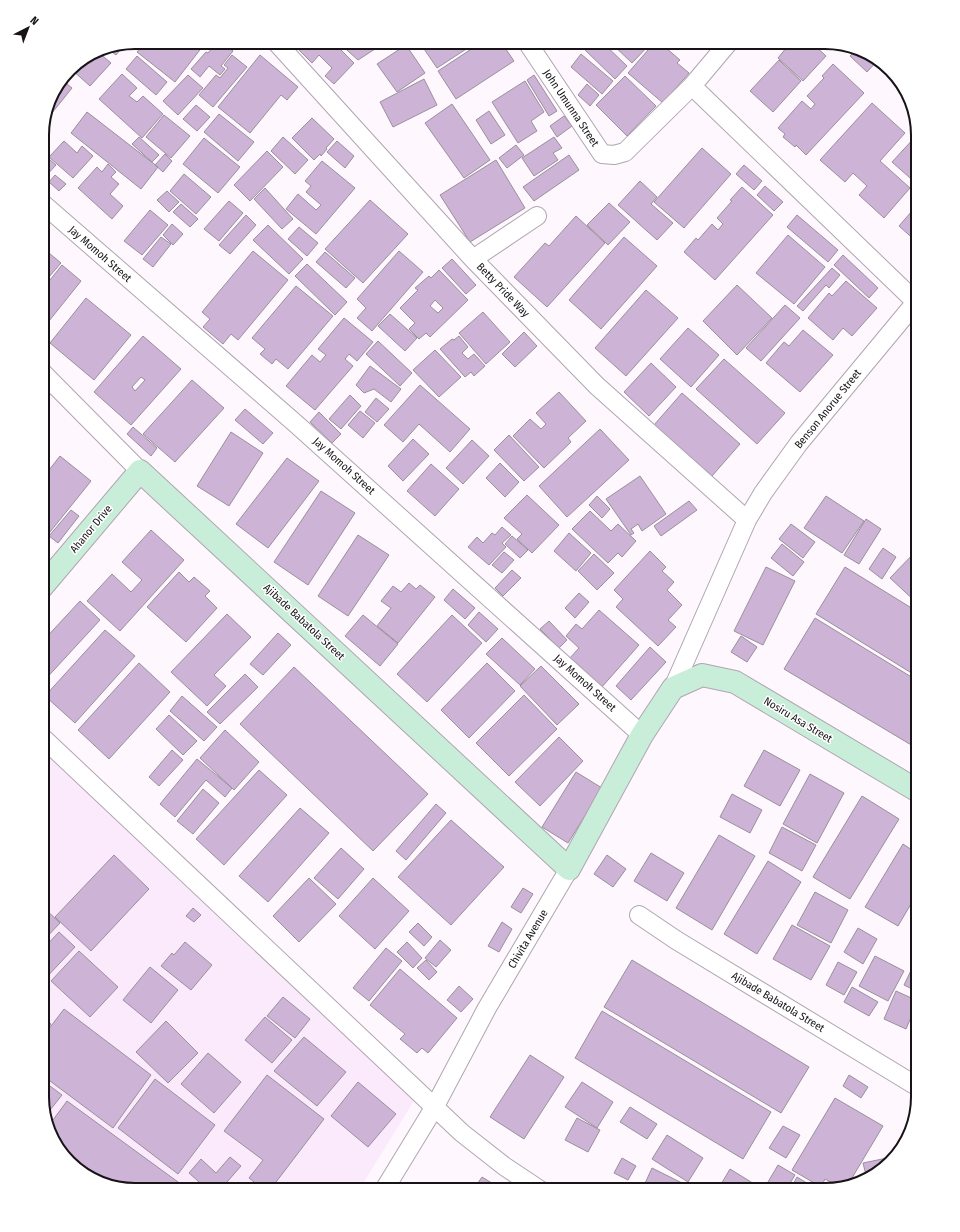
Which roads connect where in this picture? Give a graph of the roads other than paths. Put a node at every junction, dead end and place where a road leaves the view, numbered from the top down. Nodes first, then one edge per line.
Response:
1 (282, 49) edge
2 (532, 49) edge
3 (723, 49) edge
4 (692, 86) junction
5 (49, 209) edge
6 (537, 216) dead end
7 (473, 259) junction
8 (911, 297) edge
9 (911, 310) edge
10 (49, 387) edge
11 (140, 471) junction
12 (747, 520) junction
13 (49, 579) edge
14 (673, 688) junction
15 (642, 735) junction
16 (49, 744) edge
17 (911, 787) edge
18 (569, 869) junction
19 (638, 915) dead end
20 (911, 1083) edge
21 (434, 1108) junction
22 (388, 1183) edge
23 (530, 1183) edge

1 - 7 street, Betty Pride Way
2 - 4 street, John Umunna Street
3 - 4 street
4 - 8 street
5 - 15 street, Jay Momoh Street
6 - 7 street
7 - 12 street, Betty Pride Way
9 - 12 street, Benson Anorue Street
10 - 11 street, Ajibade Babatola Street
11 - 13 street, Ahanor Drive
11 - 18 street, Ajibade Babatola Street
12 - 14 street, Benson Anorue Street
14 - 15 street, Chivita Avenue
14 - 17 street, Nosiru Asa Street
15 - 18 street, Chivita Avenue
16 - 21 street
18 - 21 street, Chivita Avenue
19 - 20 street, Ajibade Babatola Street
21 - 22 street, Chivita Avenue
21 - 23 street

